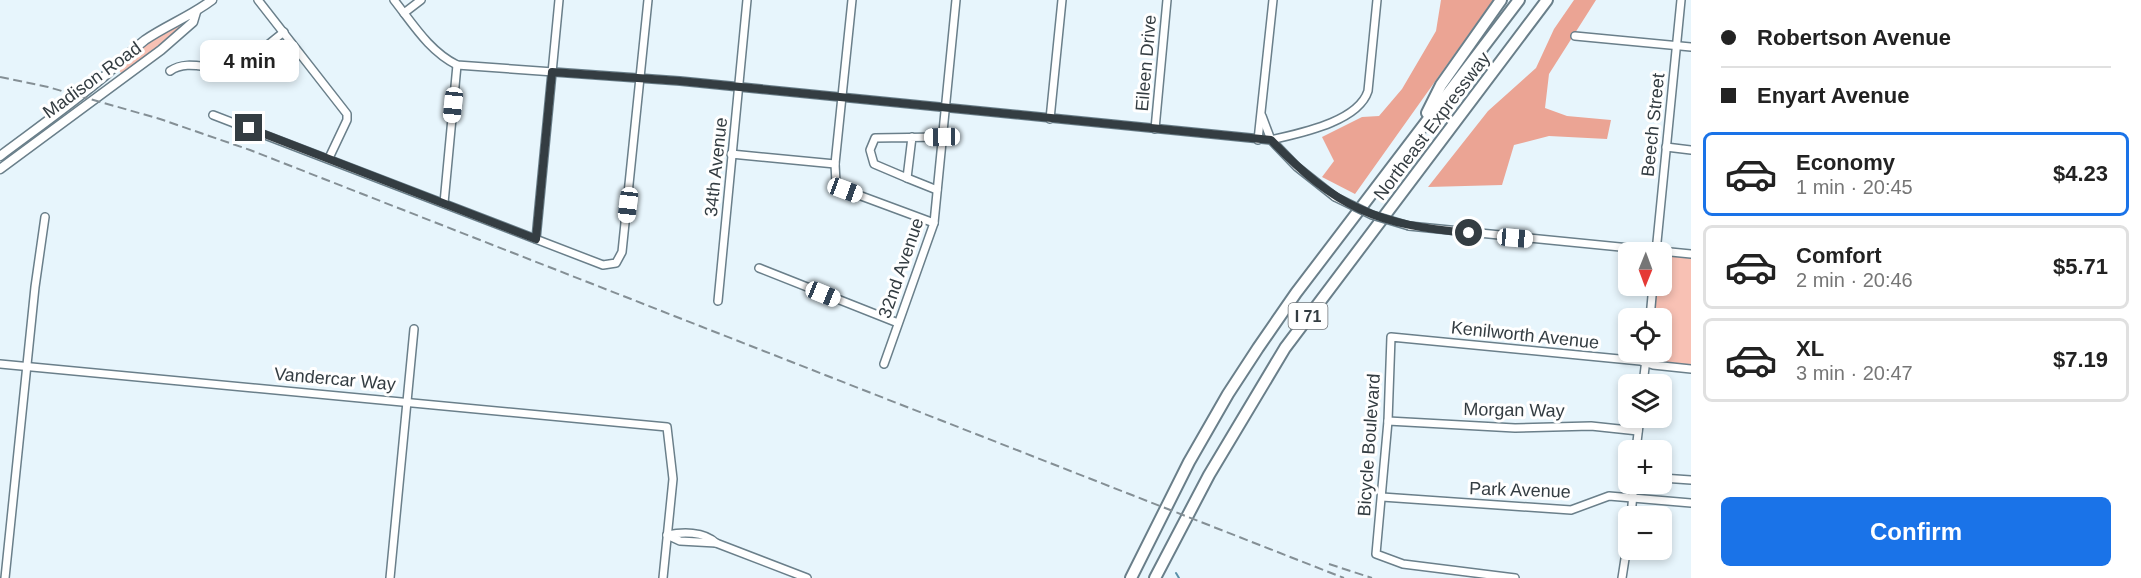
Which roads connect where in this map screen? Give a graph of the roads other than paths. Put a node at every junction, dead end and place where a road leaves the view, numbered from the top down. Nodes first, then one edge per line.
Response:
1 (212, 0) edge
2 (258, 0) edge
3 (394, 0) edge
4 (421, 0) edge
5 (559, 0) edge
6 (648, 0) edge
7 (747, 0) edge
8 (852, 0) edge
9 (956, 0) edge
10 (1062, 0) edge
11 (1167, 0) edge
12 (1273, 0) edge
13 (1377, 0) edge
14 (1501, 0) edge
15 (1519, 0) edge
16 (1547, 0) edge
17 (1681, 0) edge
18 (196, 12) junction
19 (404, 13) junction
20 (284, 32) junction
21 (1575, 36) dead end
22 (1676, 46) junction
23 (1691, 47) edge
24 (457, 65) junction
25 (170, 71) dead end
26 (552, 72) junction
27 (640, 77) junction
28 (739, 87) junction
29 (842, 97) junction
30 (945, 107) junction
31 (213, 115) dead end
32 (1262, 116) junction
33 (1050, 119) junction
34 (1155, 129) junction
35 (1416, 135) junction
36 (912, 137) junction
37 (942, 137) junction
38 (1258, 140) junction
39 (1271, 140) junction
40 (1666, 147) junction
41 (1691, 150) edge
42 (731, 154) junction
43 (0, 156) edge
44 (329, 158) junction
45 (835, 164) junction
46 (0, 169) edge
47 (907, 178) junction
48 (937, 190) junction
49 (444, 203) junction
50 (45, 217) dead end
51 (934, 223) junction
52 (536, 239) junction
53 (1657, 242) edge
54 (1618, 248) edge
55 (1672, 253) edge
56 (1691, 254) edge
57 (759, 267) dead end
58 (718, 301) dead end
59 (898, 323) junction
60 (414, 329) dead end
61 (1391, 337) joint
62 (1646, 363) junction
63 (0, 364) edge
64 (884, 364) dead end
65 (27, 365) junction
66 (1691, 369) edge
67 (1644, 374) edge
68 (407, 401) junction
69 (1388, 421) junction
70 (1638, 428) edge
71 (1638, 431) junction
72 (1637, 440) edge
73 (1672, 479) edge
74 (1691, 480) edge
75 (1632, 494) edge
76 (1382, 497) junction
77 (1632, 497) junction
78 (1691, 503) edge
79 (1632, 506) edge
80 (667, 535) junction
81 (1625, 560) edge
82 (5, 578) edge
83 (390, 578) edge
84 (663, 578) edge
85 (807, 578) edge
86 (1131, 578) edge
87 (1155, 578) edge
88 (1515, 578) edge
89 (1622, 578) edge

1 - 18 main road, Madison Road
2 - 20 street
3 - 19 street
4 - 19 street
5 - 26 street
6 - 27 street
7 - 28 street, 34th Avenue
8 - 29 street
9 - 30 street, 32nd Avenue
10 - 33 street
11 - 34 street, Eileen Drive
12 - 32 street
13 - 39 street
14 - 35 highway
15 - 35 highway, Northeast Expressway / I 71
16 - 87 highway, Northeast Expressway / I 71
17 - 22 street, Beech Street
18 - 43 main road, Madison Road
18 - 46 main road, Madison Road
19 - 24 street
20 - 25 street
20 - 44 street
21 - 22 street
22 - 23 street
22 - 40 street, Beech Street
24 - 26 street
24 - 49 street
26 - 27 street
26 - 52 street
27 - 28 street
27 - 52 street
28 - 29 street
28 - 42 street, 34th Avenue
29 - 30 street
29 - 45 street
30 - 33 street
30 - 37 street, 32nd Avenue
31 - 44 street
32 - 38 street
32 - 39 street
33 - 34 street
34 - 38 street
35 - 86 highway, Northeast Expressway / I 71
36 - 37 street
36 - 47 street
36 - 47 street
37 - 48 street, 32nd Avenue
38 - 39 street
39 - 54 street, bridge
40 - 41 street
40 - 53 street, Beech Street
42 - 45 street
42 - 58 street, 34th Avenue
44 - 49 street
45 - 51 street
47 - 48 street
48 - 51 street, 32nd Avenue
49 - 52 street
50 - 65 street
51 - 59 street, 32nd Avenue
55 - 56 street
57 - 59 street
59 - 64 street, 32nd Avenue
60 - 68 street
61 - 62 street, Kenilworth Avenue
61 - 69 street, Bicycle Boulevard
62 - 66 street, Kenilworth Avenue
62 - 67 street
63 - 65 street, Vandercar Way
65 - 68 street, Vandercar Way
65 - 82 street
68 - 80 street, Vandercar Way
68 - 83 street
69 - 71 street, Morgan Way
69 - 76 street, Bicycle Boulevard
70 - 71 street
71 - 72 street
73 - 74 street
75 - 77 street
76 - 77 street, Park Avenue
76 - 88 street, Bicycle Boulevard
77 - 78 street, Park Avenue
77 - 79 street
80 - 84 street
80 - 85 street
81 - 89 street

